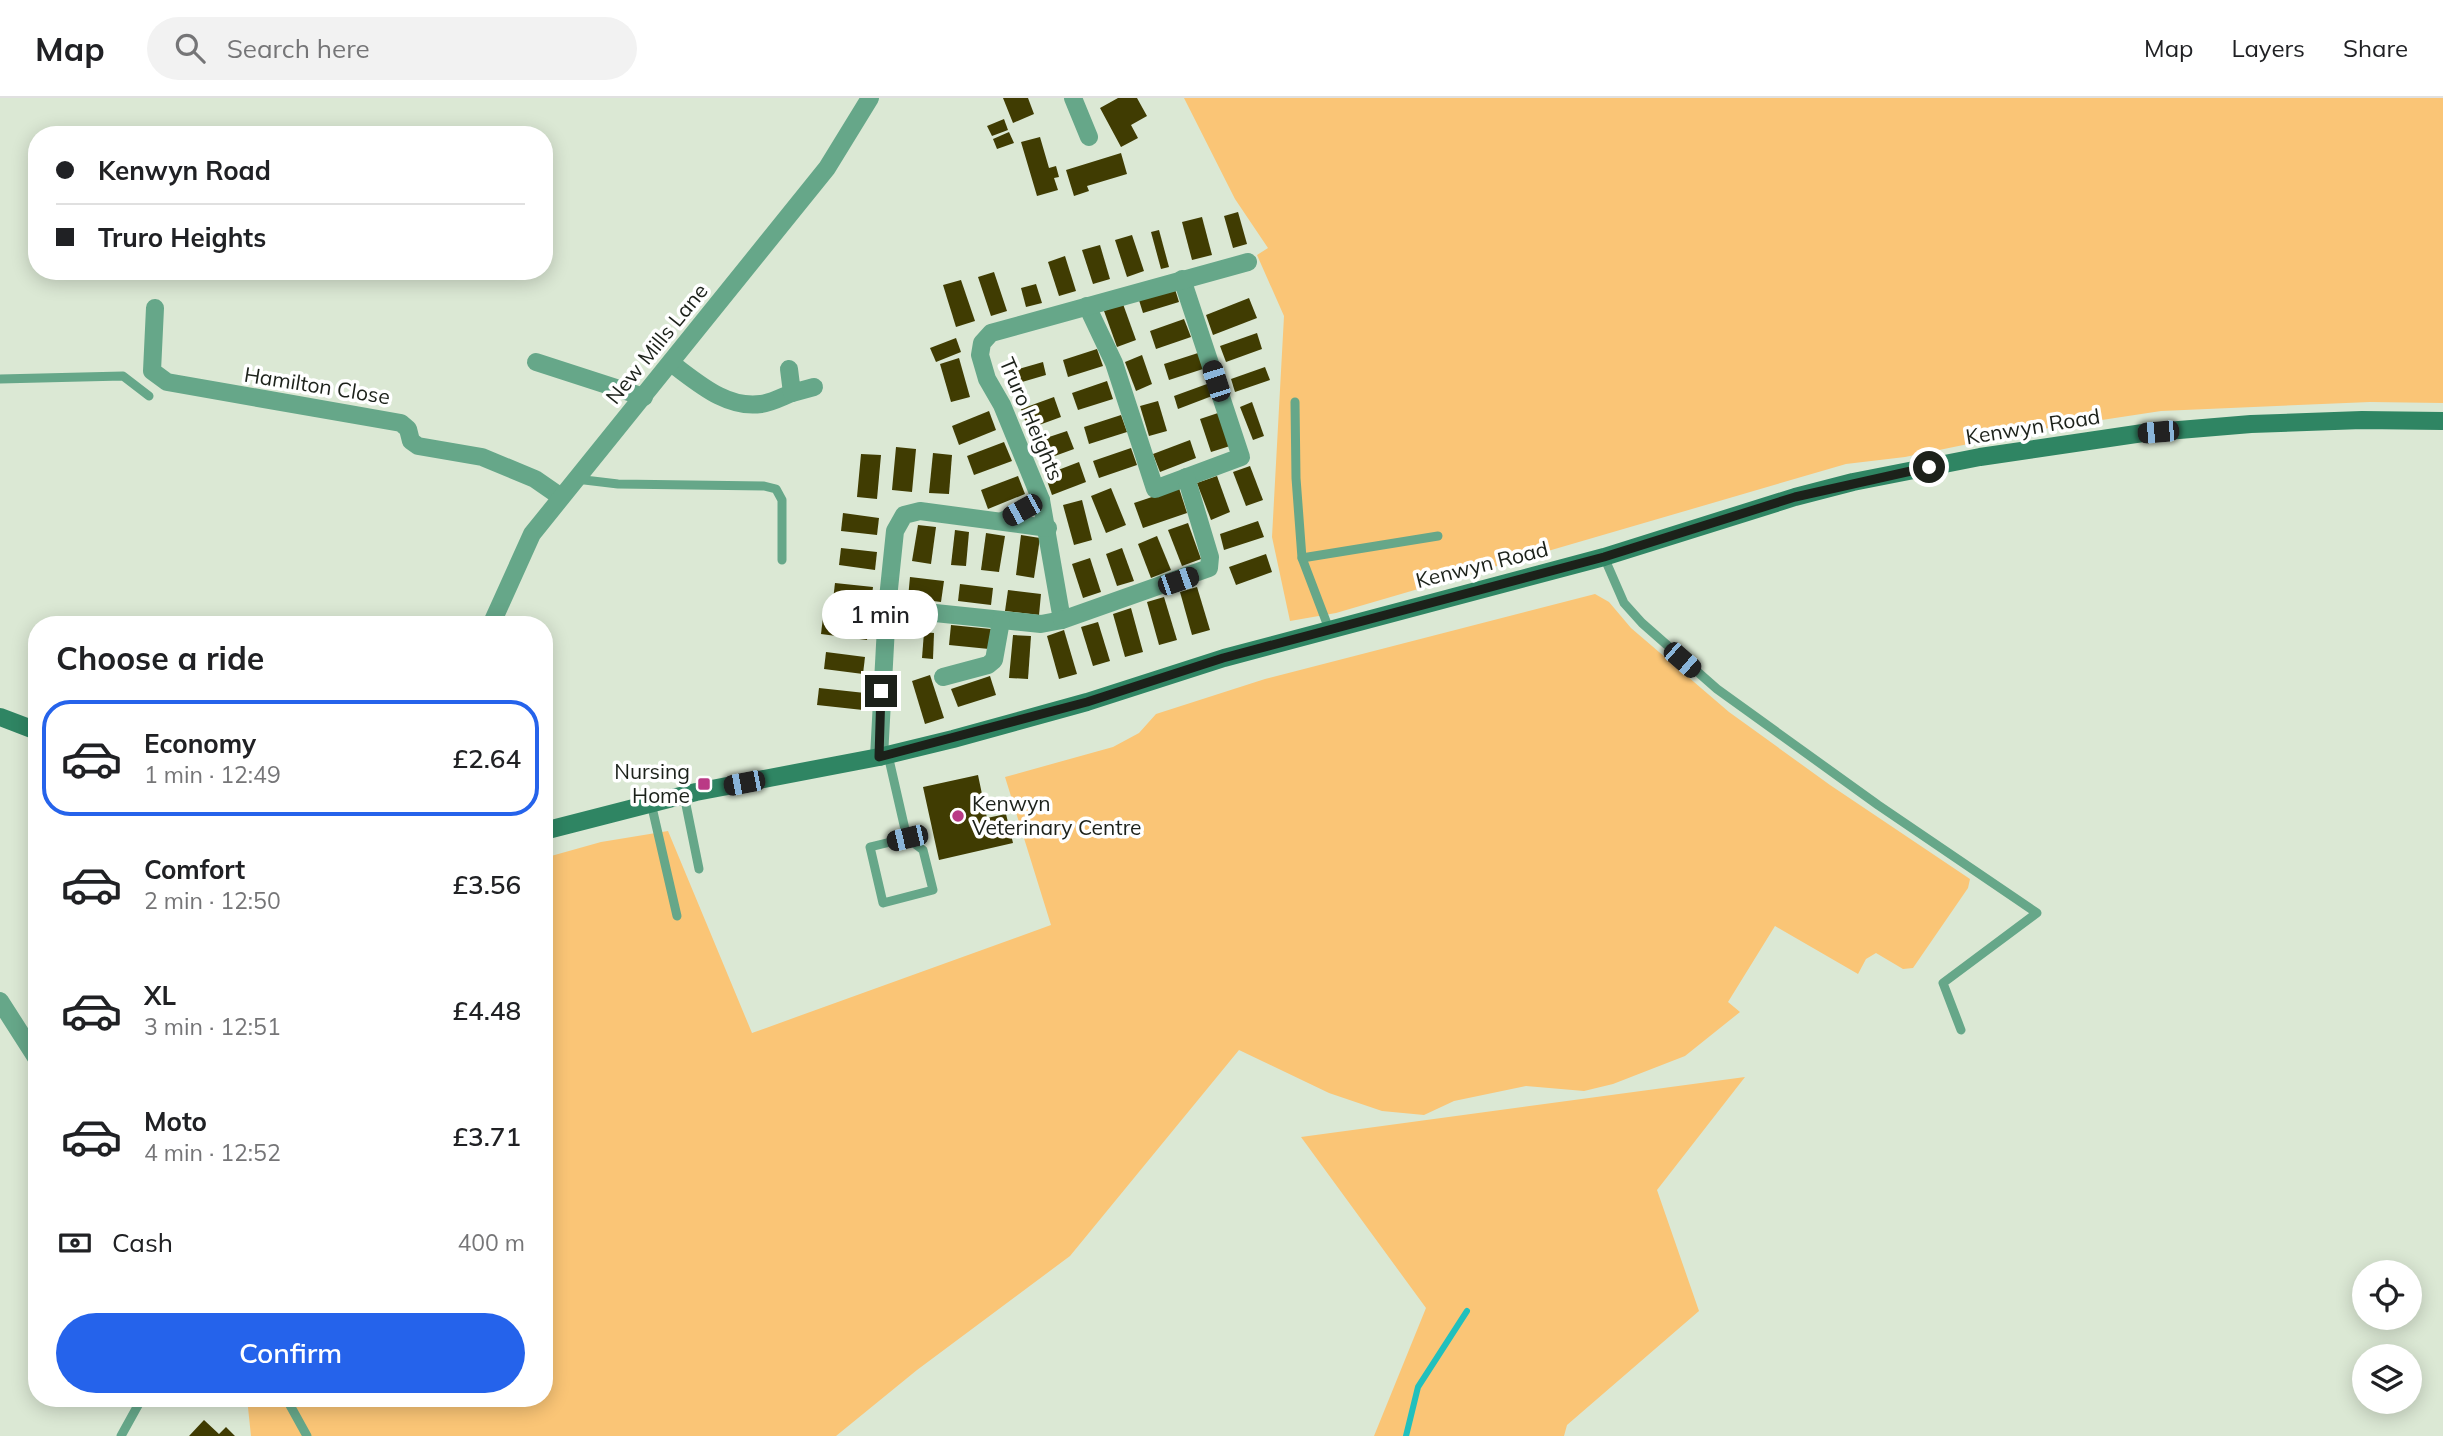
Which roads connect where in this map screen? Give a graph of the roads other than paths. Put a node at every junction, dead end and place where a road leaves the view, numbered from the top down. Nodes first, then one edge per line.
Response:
1 (870, 98) edge
2 (1073, 98) edge
3 (1089, 137) dead end
4 (1248, 262) dead end
5 (1182, 279) junction
6 (1087, 306) junction
7 (155, 308) dead end
8 (536, 362) dead end
9 (671, 363) junction
10 (789, 369) dead end
11 (0, 379) edge
12 (814, 387) dead end
13 (792, 393) junction
14 (149, 396) dead end
15 (644, 397) junction
16 (1295, 402) dead end
17 (2443, 421) edge
18 (1186, 477) junction
19 (576, 479) junction
20 (561, 497) junction
21 (1041, 500) junction
22 (1003, 521) junction
23 (1048, 528) junction
24 (1438, 536) dead end
25 (1604, 557) junction
26 (1303, 558) junction
27 (782, 561) dead end
28 (887, 608) junction
29 (495, 616) edge
30 (1062, 620) junction
31 (1001, 621) junction
32 (1329, 629) junction
33 (943, 677) dead end
34 (0, 717) edge
35 (28, 728) edge
36 (884, 756) junction
37 (684, 795) junction
38 (651, 803) junction
39 (553, 829) edge
40 (907, 838) junction
41 (699, 869) dead end
42 (677, 916) dead end
43 (0, 1001) edge
44 (1961, 1030) dead end
45 (28, 1045) edge
46 (137, 1407) edge
47 (291, 1407) edge
48 (121, 1436) edge
49 (307, 1436) edge

1 - 9 street, New Mills Lane
2 - 3 street
4 - 5 street, Truro Heights
5 - 6 street, Truro Heights
5 - 18 street
6 - 18 street
6 - 21 street, Truro Heights
7 - 20 street, Hamilton Close
8 - 15 street
9 - 13 street
9 - 15 street, New Mills Lane
10 - 13 street
11 - 14 lane
12 - 13 street
15 - 19 street, New Mills Lane
16 - 26 lane
17 - 25 main road, Kenwyn Road
18 - 30 street
19 - 20 street, New Mills Lane
19 - 27 lane
20 - 29 street, New Mills Lane
21 - 22 street, Truro Heights
21 - 23 street, Truro Heights
22 - 23 street
22 - 28 street
23 - 30 street, Truro Heights
24 - 26 lane
25 - 32 main road, Kenwyn Road
25 - 44 lane
26 - 32 lane
28 - 31 street
28 - 36 street
30 - 31 street
31 - 33 street
32 - 36 main road, Kenwyn Road
34 - 35 main road
36 - 37 main road, Kenwyn Road
36 - 40 lane
37 - 38 main road, Kenwyn Road
37 - 41 lane
38 - 39 main road, Kenwyn Road
38 - 42 lane
40 - 40 lane
43 - 45 street
46 - 48 lane
47 - 49 lane

